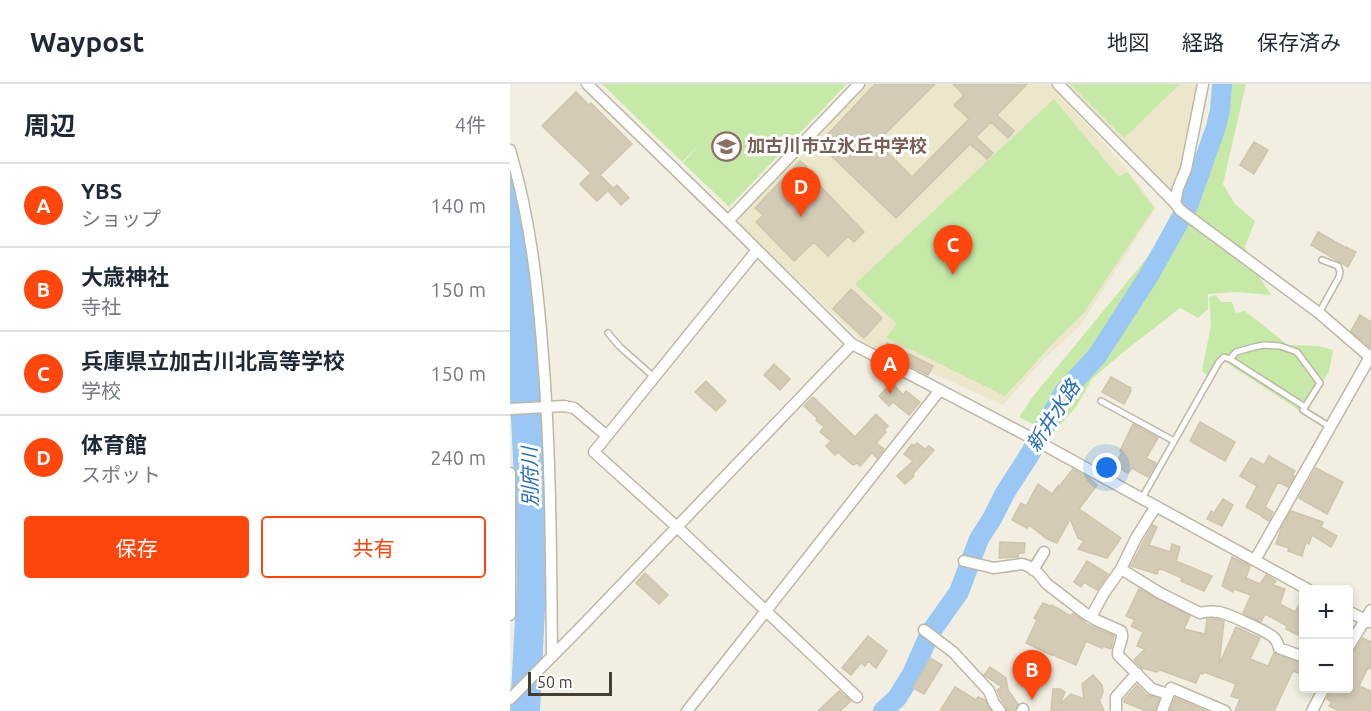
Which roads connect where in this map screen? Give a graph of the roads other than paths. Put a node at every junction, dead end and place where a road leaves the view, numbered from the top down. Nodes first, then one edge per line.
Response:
1 (587, 84) edge
2 (859, 84) edge
3 (1058, 84) edge
4 (1203, 84) edge
5 (510, 150) edge
6 (513, 171) edge
7 (1175, 203) junction
8 (728, 221) junction
9 (757, 250) junction
10 (1322, 260) dead end
11 (1319, 314) junction
12 (608, 333) dead end
13 (852, 344) junction
14 (1371, 356) edge
15 (1230, 359) junction
16 (654, 377) junction
17 (940, 390) junction
18 (1101, 401) dead end
19 (1305, 407) junction
20 (547, 408) junction
21 (510, 409) edge
22 (1330, 427) junction
23 (607, 436) junction
24 (1174, 441) junction
25 (510, 473) edge
26 (1142, 498) junction
27 (1156, 506) junction
28 (677, 527) junction
29 (1044, 552) dead end
30 (1255, 560) junction
31 (964, 561) dead end
32 (1121, 569) junction
33 (1034, 570) junction
34 (1300, 585) edge
35 (1371, 610) edge
36 (766, 611) junction
37 (1353, 614) edge
38 (510, 615) edge
39 (1091, 617) junction
40 (1368, 622) edge
41 (924, 630) dead end
42 (1353, 642) edge
43 (1299, 655) edge
44 (551, 657) junction
45 (1137, 673) junction
46 (1321, 693) edge
47 (1168, 694) junction
48 (857, 697) dead end
49 (510, 699) edge
50 (687, 711) edge
51 (1000, 711) edge
52 (1116, 711) edge
53 (1162, 711) edge
54 (1225, 711) edge
55 (1312, 711) edge

1 - 8 street
2 - 8 street
3 - 7 street
4 - 7 street
5 - 6 street
6 - 20 street
7 - 11 street
8 - 9 street
9 - 13 street
9 - 16 street
10 - 11 lane
11 - 14 street
12 - 16 lane
13 - 17 street
13 - 28 street
14 - 22 street
15 - 19 lane
15 - 19 lane
15 - 24 lane
16 - 23 street
17 - 26 street
17 - 36 street
18 - 24 lane
19 - 22 lane
20 - 21 street
20 - 23 street
20 - 44 street
22 - 30 street
23 - 28 street
24 - 26 lane
25 - 38 street
26 - 27 street
27 - 30 street
27 - 32 street
28 - 36 street
28 - 44 street
29 - 33 street
30 - 34 street
31 - 33 street
32 - 39 street
32 - 43 street
33 - 39 street
35 - 40 street
36 - 48 street
36 - 50 street
37 - 40 street
39 - 45 street
40 - 42 street
41 - 51 street
44 - 49 street
45 - 47 street
45 - 52 street
46 - 55 street
47 - 53 street
47 - 54 street

